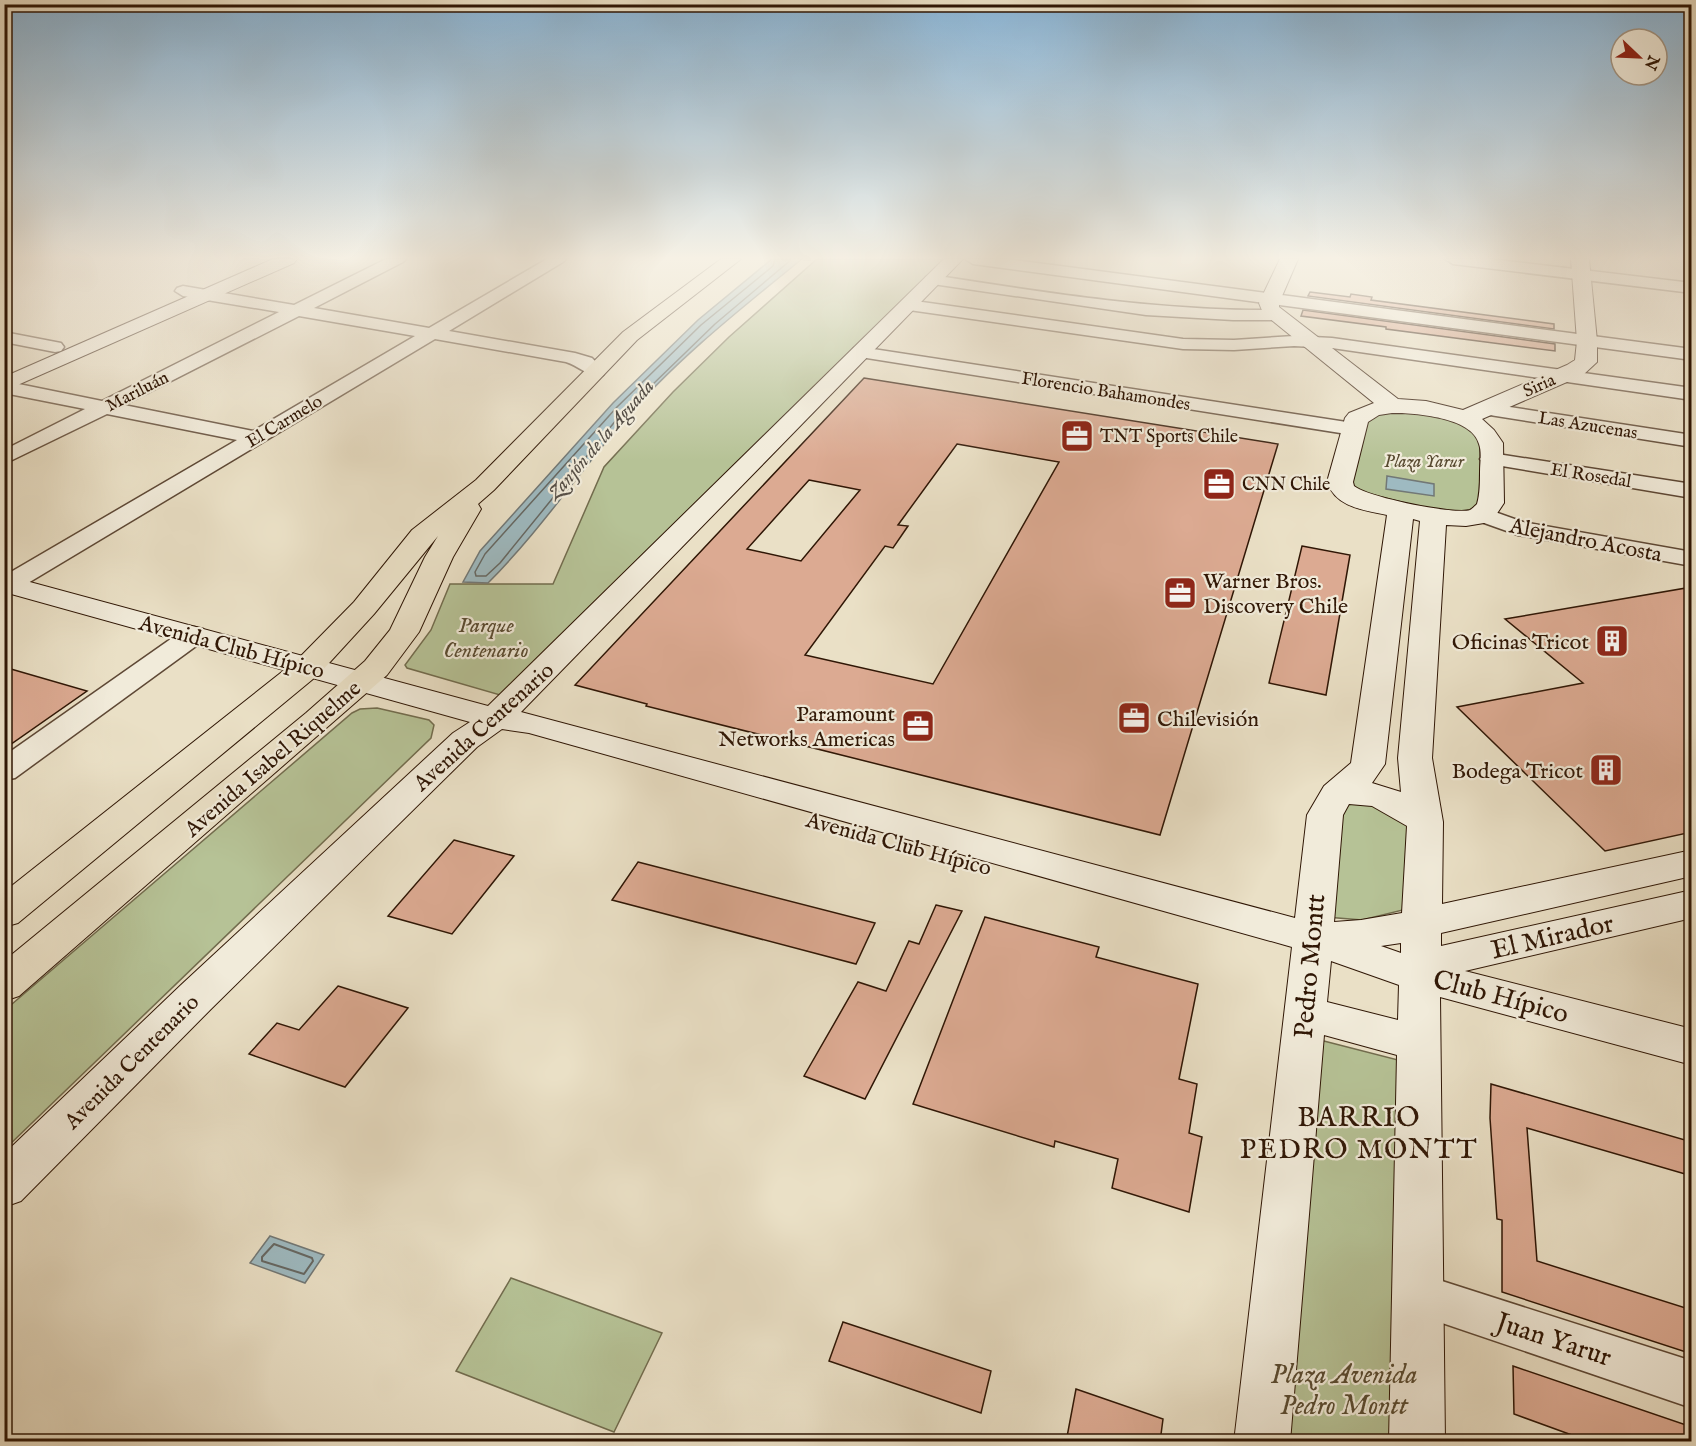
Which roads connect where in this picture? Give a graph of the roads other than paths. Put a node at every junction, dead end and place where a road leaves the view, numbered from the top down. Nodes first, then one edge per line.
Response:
1 (119, 326) edge
2 (264, 326) edge
3 (393, 326) edge
4 (443, 326) edge
5 (641, 326) edge
6 (886, 326) edge
7 (1055, 326) edge
8 (1293, 326) edge
9 (1453, 326) edge
10 (1586, 326) edge
11 (432, 333) junction
12 (102, 334) junction
13 (4, 338) edge
14 (1308, 341) junction
15 (1587, 341) junction
16 (55, 347) junction
17 (860, 352) junction
18 (1692, 355) edge
19 (4, 369) edge
20 (596, 370) junction
21 (1560, 376) junction
22 (4, 386) edge
23 (1692, 394) edge
24 (1392, 406) junction
25 (105, 407) junction
26 (1474, 414) junction
27 (1353, 429) junction
28 (256, 438) junction
29 (1692, 441) edge
30 (4, 458) edge
31 (1491, 459) junction
32 (485, 485) junction
33 (1692, 491) edge
34 (1401, 509) junction
35 (1434, 514) junction
36 (1481, 514) junction
37 (1692, 558) edge
38 (6, 584) edge
39 (194, 635) junction
40 (308, 667) junction
41 (362, 682) junction
42 (494, 718) junction
43 (4, 771) edge
44 (1336, 794) junction
45 (1425, 822) junction
46 (1692, 863) edge
47 (1692, 904) edge
48 (4, 913) edge
49 (1421, 924) junction
50 (1311, 946) junction
51 (1493, 949) junction
52 (1419, 975) junction
53 (4, 985) edge
54 (1510, 998) junction
55 (1304, 1013) junction
56 (1419, 1043) junction
57 (1692, 1047) edge
58 (4, 1186) edge
59 (1417, 1294) junction
60 (1692, 1385) edge
61 (1262, 1442) edge
62 (1417, 1442) edge

1 - 12 street
2 - 25 street, Mariluán
3 - 11 street
4 - 11 street, El Carmelo
5 - 20 highway, Avenida Isabel Riquelme
6 - 17 street, Avenida Centenario
7 - 14 street
8 - 14 street
9 - 15 street
10 - 15 street, Siria
11 - 20 street
11 - 28 street, El Carmelo
12 - 16 street
12 - 22 street
13 - 16 street
14 - 21 street
14 - 24 street
15 - 18 street
15 - 21 street, Siria
16 - 19 street
17 - 27 street, Florencio Bahamondes
17 - 42 street, Avenida Centenario
20 - 32 highway, Avenida Isabel Riquelme
21 - 23 street
21 - 26 street, Siria
22 - 25 street
24 - 26 street
24 - 27 street
25 - 28 street
25 - 30 street, Mariluán
26 - 29 street, Las Azucenas
26 - 31 street
27 - 34 street
28 - 38 street, El Carmelo
31 - 33 street, El Rosedal
31 - 36 street
32 - 40 highway, Avenida Isabel Riquelme
32 - 41 highway, Avenida Isabel Riquelme
34 - 35 street
34 - 44 street, Pedro Montt
35 - 36 street
35 - 45 street
36 - 37 street, Alejandro Acosta
38 - 39 street, Avenida Club Hípico
39 - 40 street, Avenida Club Hípico
39 - 43 street
40 - 41 street, Avenida Club Hípico
40 - 48 highway, Avenida Isabel Riquelme
41 - 42 street, Avenida Club Hípico
41 - 53 highway, Avenida Isabel Riquelme
42 - 50 street, Avenida Club Hípico
42 - 58 street, Avenida Centenario
44 - 45 street
44 - 50 street, Pedro Montt
45 - 49 street
46 - 49 street, El Mirador
47 - 51 street, El Mirador
49 - 50 street, El Mirador
49 - 52 street
50 - 52 street
50 - 55 street, Pedro Montt
51 - 52 street, El Mirador
51 - 54 street
52 - 54 street, Club Hípico
52 - 56 street
54 - 57 street, Club Hípico
55 - 56 street
55 - 61 street, Pedro Montt
56 - 59 street
59 - 60 street, Juan Yarur
59 - 62 street

